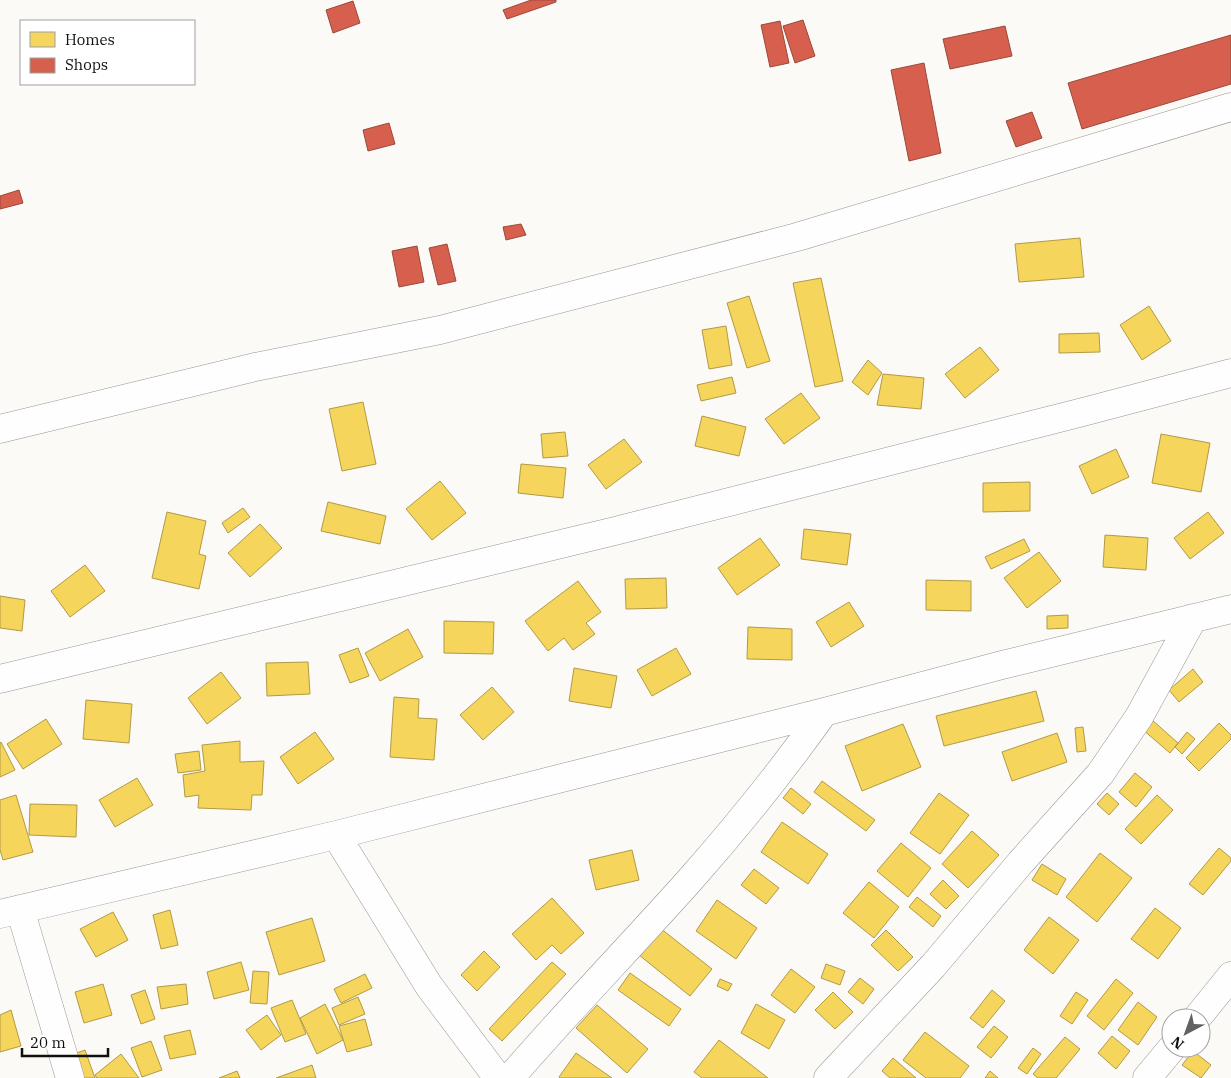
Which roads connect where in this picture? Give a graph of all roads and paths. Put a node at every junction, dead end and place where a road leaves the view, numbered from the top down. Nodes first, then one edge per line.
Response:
1 (1231, 107) edge
2 (1231, 373) edge
3 (0, 430) edge
4 (1231, 609) edge
5 (1193, 618) junction
6 (0, 679) edge
7 (824, 712) junction
8 (336, 835) junction
9 (10, 912) edge
10 (1231, 976) edge
11 (1205, 1008) edge
12 (1164, 1058) edge
13 (70, 1078) edge
14 (498, 1078) edge
15 (510, 1078) edge
16 (828, 1078) edge
17 (1147, 1078) edge

1 - 3 street
2 - 6 street
4 - 5 street
5 - 7 street
5 - 16 street
7 - 8 street
7 - 15 street
8 - 9 street
8 - 14 street
9 - 13 street
10 - 11 street
12 - 17 street

